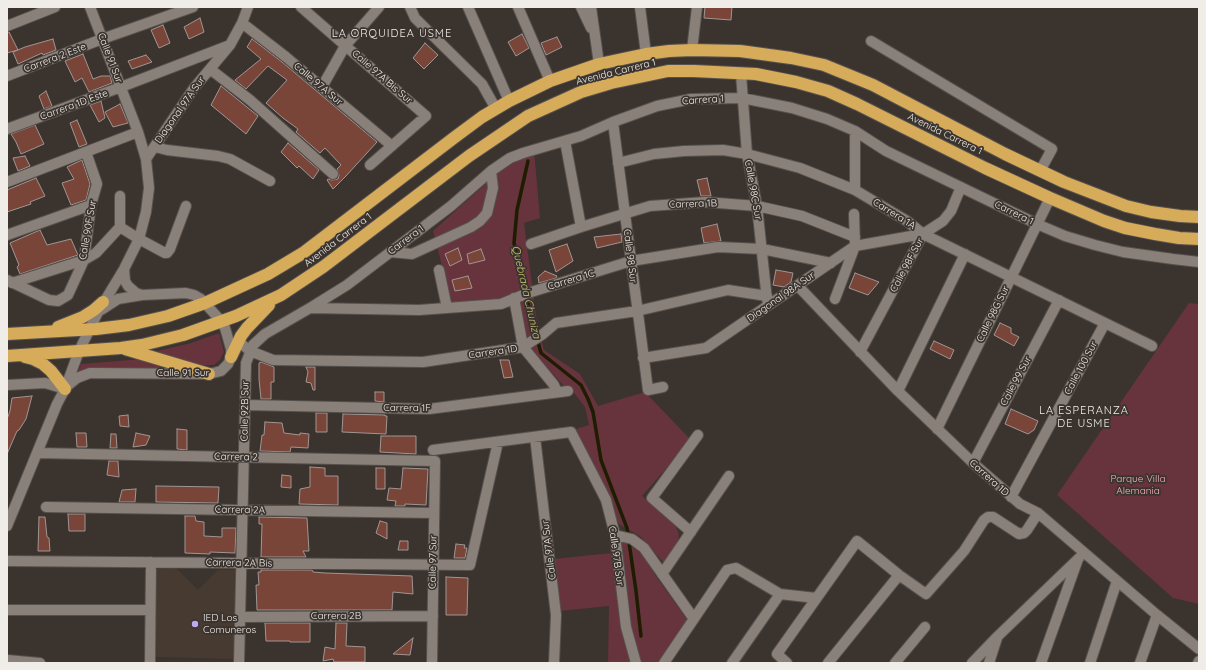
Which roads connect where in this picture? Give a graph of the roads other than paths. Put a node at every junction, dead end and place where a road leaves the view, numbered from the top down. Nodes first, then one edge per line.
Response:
1 (55, 7) edge
2 (90, 7) edge
3 (193, 7) edge
4 (248, 7) edge
5 (379, 7) edge
6 (410, 7) edge
7 (468, 7) edge
8 (518, 7) edge
9 (581, 7) edge
10 (591, 7) edge
11 (640, 7) edge
12 (697, 7) edge
13 (308, 9) edge
14 (242, 23) junction
15 (7, 26) edge
16 (594, 35) junction
17 (102, 39) junction
18 (871, 41) dead end
19 (230, 45) junction
20 (345, 46) junction
21 (692, 50) junction
22 (646, 54) junction
23 (599, 64) junction
24 (210, 69) junction
25 (741, 74) junction
26 (7, 76) edge
27 (550, 81) junction
28 (121, 87) junction
29 (322, 87) junction
30 (742, 98) junction
31 (509, 102) junction
32 (496, 109) junction
33 (613, 122) junction
34 (7, 129) edge
35 (855, 131) junction
36 (138, 132) junction
37 (565, 141) junction
38 (392, 146) junction
39 (155, 147) junction
40 (86, 152) junction
41 (747, 154) junction
42 (146, 159) junction
43 (618, 163) junction
44 (370, 165) dead end
45 (491, 171) junction
46 (1040, 171) junction
47 (333, 174) dead end
48 (270, 181) dead end
49 (7, 182) edge
50 (961, 187) junction
51 (855, 190) junction
52 (120, 196) dead end
53 (1050, 198) junction
54 (91, 205) junction
55 (186, 206) dead end
56 (757, 206) junction
57 (625, 214) junction
58 (854, 214) dead end
59 (1199, 217) edge
60 (1037, 224) junction
61 (120, 227) junction
62 (581, 227) junction
63 (924, 234) junction
64 (7, 235) edge
65 (139, 239) junction
66 (1199, 239) edge
67 (855, 241) junction
68 (531, 244) dead end
69 (762, 249) junction
70 (390, 252) junction
71 (965, 254) junction
72 (84, 260) junction
73 (631, 261) junction
74 (831, 262) junction
75 (1199, 262) edge
76 (124, 269) junction
77 (439, 270) dead end
78 (1011, 277) junction
79 (10, 281) edge
80 (798, 286) junction
81 (142, 295) junction
82 (281, 295) junction
83 (521, 296) junction
84 (767, 296) junction
85 (835, 299) dead end
86 (1059, 300) junction
87 (205, 303) junction
88 (768, 306) junction
89 (101, 307) junction
90 (310, 308) junction
91 (448, 308) junction
92 (637, 311) junction
93 (222, 322) junction
94 (1105, 323) junction
95 (89, 330) junction
96 (37, 331) junction
97 (7, 334) edge
98 (238, 341) junction
99 (527, 345) junction
100 (1152, 346) dead end
101 (122, 348) junction
102 (79, 351) junction
103 (250, 351) junction
104 (860, 352) junction
105 (9, 356) edge
106 (231, 357) junction
107 (644, 358) junction
108 (209, 374) junction
109 (7, 385) edge
110 (663, 387) dead end
111 (65, 389) junction
112 (568, 390) dead end
113 (557, 392) junction
114 (898, 392) junction
115 (245, 405) junction
116 (937, 429) junction
117 (698, 434) dead end
118 (535, 437) junction
119 (498, 442) junction
120 (433, 450) dead end
121 (37, 453) junction
122 (244, 457) junction
123 (435, 461) joint
124 (973, 463) junction
125 (729, 476) dead end
126 (1011, 497) junction
127 (46, 506) dead end
128 (243, 510) junction
129 (434, 513) junction
130 (1038, 513) junction
131 (7, 526) edge
132 (690, 532) junction
133 (623, 537) junction
134 (1080, 554) junction
135 (7, 561) edge
136 (151, 562) junction
137 (242, 563) junction
138 (433, 565) junction
139 (662, 574) junction
140 (899, 575) junction
141 (1117, 581) junction
142 (780, 594) junction
143 (816, 598) junction
144 (7, 610) edge
145 (150, 610) junction
146 (1157, 615) junction
147 (433, 616) junction
148 (240, 617) junction
149 (694, 619) junction
150 (925, 627) dead end
151 (998, 636) junction
152 (1199, 649) edge
153 (7, 660) edge
154 (783, 660) edge
155 (40, 663) edge
156 (150, 663) edge
157 (239, 663) edge
158 (432, 663) edge
159 (554, 663) edge
160 (636, 663) edge
161 (664, 663) edge
162 (732, 663) edge
163 (828, 663) edge
164 (894, 663) edge
165 (972, 663) edge
166 (989, 663) edge
167 (1041, 663) edge
168 (1090, 663) edge
169 (1140, 663) edge

1 - 15 street
2 - 17 street, Calle 91 Sur
3 - 17 street, Carrera 2 Este
4 - 14 street, Diagonal 97A Sur
5 - 20 street
6 - 32 street
7 - 31 street
8 - 27 street
9 - 16 street
10 - 16 street
11 - 22 street
12 - 21 street
13 - 20 street, Calle 97A Bis Sur
14 - 19 street, Diagonal 97A Sur
14 - 29 street, Calle 97A Sur
16 - 23 street
17 - 26 street, Carrera 2 Este
17 - 28 street, Calle 91 Sur
18 - 46 street
19 - 24 street, Diagonal 97A Sur
19 - 28 street, Carrera 1D Este
20 - 29 street
20 - 38 street, Calle 97A Bis Sur
21 - 22 highway, Avenida Carrera 1
21 - 46 highway, Avenida Carrera 1
22 - 23 highway, Avenida Carrera 1
23 - 27 highway, Avenida Carrera 1
24 - 39 street, Diagonal 97A Sur
24 - 47 street
25 - 30 street, Calle 98C Sur
25 - 53 highway, Avenida Carrera 1
25 - 82 highway, Avenida Carrera 1
27 - 31 highway, Avenida Carrera 1
28 - 34 street, Carrera 1D Este
28 - 36 street, Calle 91 Sur
29 - 38 street, Calle 97A Sur
30 - 33 street, Carrera 1
30 - 35 street, Carrera 1
30 - 41 street, Calle 98C Sur
31 - 32 highway, Avenida Carrera 1
32 - 87 highway, Avenida Carrera 1
33 - 37 street, Carrera 1
33 - 43 street, Calle 98 Sur
35 - 50 street, Carrera 1
35 - 51 street
36 - 40 street
36 - 42 street, Calle 91 Sur
37 - 45 street, Carrera 1
37 - 62 street
38 - 44 street
39 - 42 street, Diagonal 97A Sur
39 - 48 street
40 - 49 street
40 - 54 street, Calle 90F Sur
41 - 43 street, Carrera 1A
41 - 51 street, Carrera 1A
41 - 56 street, Calle 98C Sur
42 - 65 street, Calle 91 Sur
43 - 57 street, Calle 98 Sur
45 - 70 street, Carrera 1
45 - 70 street
46 - 59 highway, Avenida Carrera 1
50 - 60 street, Carrera 1
50 - 63 street, Calle 98F Sur
51 - 63 street, Carrera 1A
52 - 61 street
53 - 60 street, Calle 98G Sur
53 - 66 highway, Avenida Carrera 1
54 - 64 street
54 - 72 street, Calle 90F Sur
55 - 65 street
56 - 57 street, Carrera 1B
56 - 67 street, Carrera 1B
56 - 69 street, Calle 98C Sur
57 - 62 street, Carrera 1B
57 - 73 street, Calle 98 Sur
58 - 67 street
60 - 75 street, Carrera 1
60 - 78 street, Calle 98G Sur
61 - 65 street
61 - 72 street
62 - 68 street, Carrera 1B
63 - 67 street
63 - 71 street, Carrera 1A
63 - 104 street, Calle 98F Sur
65 - 76 street, Calle 91 Sur
67 - 74 street, Diagonal 98A Sur
67 - 85 street
69 - 73 street, Carrera 1C
69 - 74 street, Carrera 1C
69 - 84 street, Calle 98C Sur
70 - 90 street, Carrera 1
71 - 78 street, Carrera 1A
71 - 114 street
72 - 79 street
72 - 79 street, Calle 90F Sur
73 - 83 street, Carrera 1C
73 - 92 street, Calle 98 Sur
74 - 80 street, Diagonal 98A Sur
76 - 81 street
76 - 89 street, Calle 91 Sur
77 - 91 street
78 - 86 street, Carrera 1A
78 - 116 street, Calle 98G Sur
80 - 88 street, Diagonal 98A Sur
80 - 104 street, Carrera 1D
81 - 87 street
81 - 89 street
82 - 93 highway, Avenida Carrera 1
82 - 98 highway
83 - 91 street, Carrera 1C
83 - 99 street
84 - 88 street, Calle 98C Sur
84 - 92 street, Carrera 1D
86 - 94 street, Carrera 1A
86 - 124 street, Calle 99 Sur
87 - 93 street
87 - 95 highway, Avenida Carrera 1
88 - 107 street, Diagonal 98A Sur
89 - 95 street, Calle 91 Sur
89 - 96 highway
90 - 91 street, Carrera 1C
90 - 103 street, Carrera 1
92 - 99 street, Carrera 1D
92 - 107 street, Calle 98 Sur
93 - 101 highway, Avenida Carrera 1
93 - 106 street
94 - 100 street, Carrera 1A
94 - 126 street, Calle 100 Sur
95 - 96 highway, Avenida Carrera 1
95 - 102 street, Calle 91 Sur
96 - 97 highway, Avenida Carrera 1
98 - 103 street, Carrera 1D
98 - 106 highway
99 - 103 street, Carrera 1D
99 - 113 street
101 - 102 highway, Avenida Carrera 1
101 - 108 highway
102 - 105 highway, Avenida Carrera 1
102 - 111 street, Calle 91 Sur
103 - 115 street, Calle 92B Sur
104 - 114 street, Carrera 1D
105 - 111 highway
106 - 108 street, Calle 91 Sur
107 - 110 street, Calle 98 Sur
108 - 111 street, Calle 91 Sur
109 - 111 street
111 - 121 street, Calle 91 Sur
112 - 113 street, Carrera 1F
113 - 115 street, Carrera 1F
114 - 116 street, Carrera 1D
115 - 122 street, Calle 92B Sur
116 - 124 street, Carrera 1D
117 - 132 street
118 - 119 street
118 - 133 street, Calle 97B Sur
118 - 159 street, Calle 97A Sur
119 - 120 street
119 - 138 street, Carrera 2A Bis
121 - 122 street, Carrera 2
121 - 131 street, Calle 91 Sur
122 - 123 street, Carrera 2
122 - 128 street, Calle 92B Sur
123 - 129 street, Calle 97 Sur
124 - 126 street, Carrera 1D
125 - 132 street
126 - 130 street, Carrera 1D
127 - 128 street, Carrera 2A
128 - 129 street, Carrera 2A
128 - 137 street, Calle 92B Sur
129 - 138 street, Calle 97 Sur
130 - 134 street, Carrera 1D
130 - 140 street
132 - 139 street
133 - 139 street
133 - 160 street, Calle 97B Sur
134 - 141 street, Carrera 1D
134 - 151 street
134 - 167 street
135 - 136 street, Carrera 2A Bis
136 - 137 street, Carrera 2A Bis
136 - 145 street
137 - 138 street, Carrera 2A Bis
137 - 148 street, Calle 92B Sur
138 - 147 street, Calle 97 Sur
139 - 149 street
140 - 143 street
140 - 163 street
141 - 146 street, Carrera 1D
141 - 168 street
142 - 143 street
142 - 149 street
142 - 162 street
143 - 154 street
144 - 145 street
145 - 156 street
146 - 152 street, Carrera 1D
146 - 169 street
147 - 148 street, Carrera 2B
147 - 158 street, Calle 97 Sur
148 - 157 street, Calle 92B Sur
149 - 161 street
150 - 164 street
151 - 165 street
151 - 166 street
153 - 155 street

